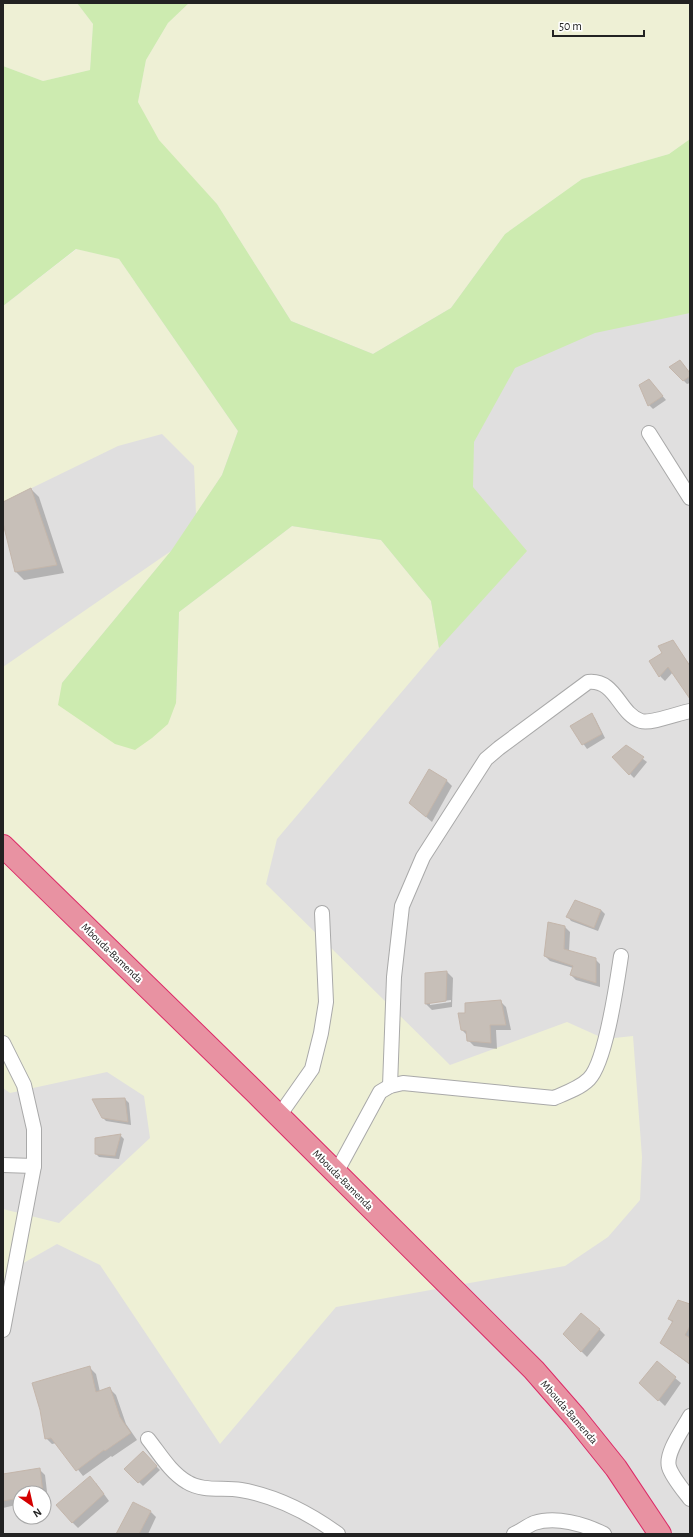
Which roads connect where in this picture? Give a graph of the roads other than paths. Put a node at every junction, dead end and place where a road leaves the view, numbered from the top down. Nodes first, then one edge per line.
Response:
1 (649, 433) dead end
2 (690, 498) edge
3 (690, 711) edge
4 (3, 846) edge
5 (322, 913) dead end
6 (621, 956) dead end
7 (3, 1043) edge
8 (390, 1086) junction
9 (279, 1116) junction
10 (3, 1165) edge
11 (34, 1166) junction
12 (336, 1173) junction
13 (3, 1330) edge
14 (690, 1416) edge
15 (148, 1439) dead end
16 (690, 1499) edge
17 (338, 1534) edge
18 (514, 1534) edge
19 (604, 1534) edge
20 (660, 1534) edge

1 - 2 street
3 - 8 street
4 - 9 highway, Mbouda-Bamenda
5 - 9 street
6 - 8 street
7 - 11 street
8 - 12 street
9 - 12 highway, Mbouda-Bamenda
10 - 11 street
11 - 13 street
12 - 20 highway, Mbouda-Bamenda
14 - 16 street
15 - 17 street
18 - 19 street

